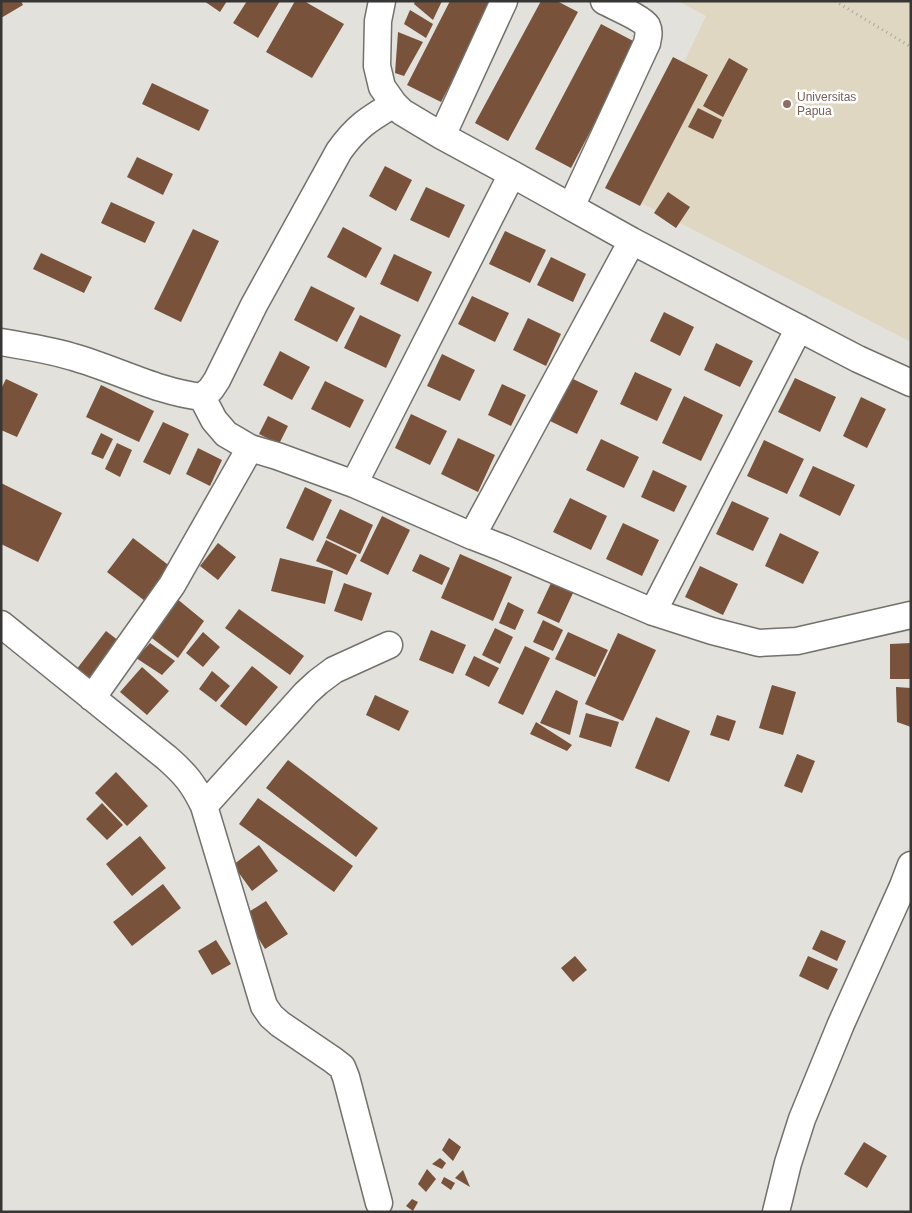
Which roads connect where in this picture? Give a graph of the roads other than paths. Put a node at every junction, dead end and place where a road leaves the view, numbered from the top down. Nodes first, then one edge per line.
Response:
1 (382, 1) edge
2 (504, 1) edge
3 (604, 1) edge
4 (394, 104) junction
5 (442, 136) junction
6 (512, 174) junction
7 (571, 207) junction
8 (632, 241) junction
9 (799, 328) junction
10 (1, 342) edge
11 (911, 383) edge
12 (202, 397) junction
13 (250, 448) junction
14 (354, 484) junction
15 (472, 536) junction
16 (653, 612) junction
17 (911, 615) edge
18 (1, 624) edge
19 (389, 644) dead end
20 (92, 698) junction
21 (204, 806) junction
22 (911, 864) edge
23 (379, 1203) dead end
24 (776, 1212) edge

1 - 4 street
2 - 5 street
3 - 7 street
4 - 5 street
4 - 12 street
5 - 6 street
6 - 7 street
6 - 14 street
7 - 8 street
8 - 9 street
8 - 15 street
9 - 11 street
9 - 16 street
10 - 12 street
12 - 13 street
13 - 14 street
13 - 20 street
14 - 15 street
15 - 16 street
16 - 17 street
18 - 20 street
19 - 21 street
20 - 21 street
21 - 23 street
22 - 24 street

